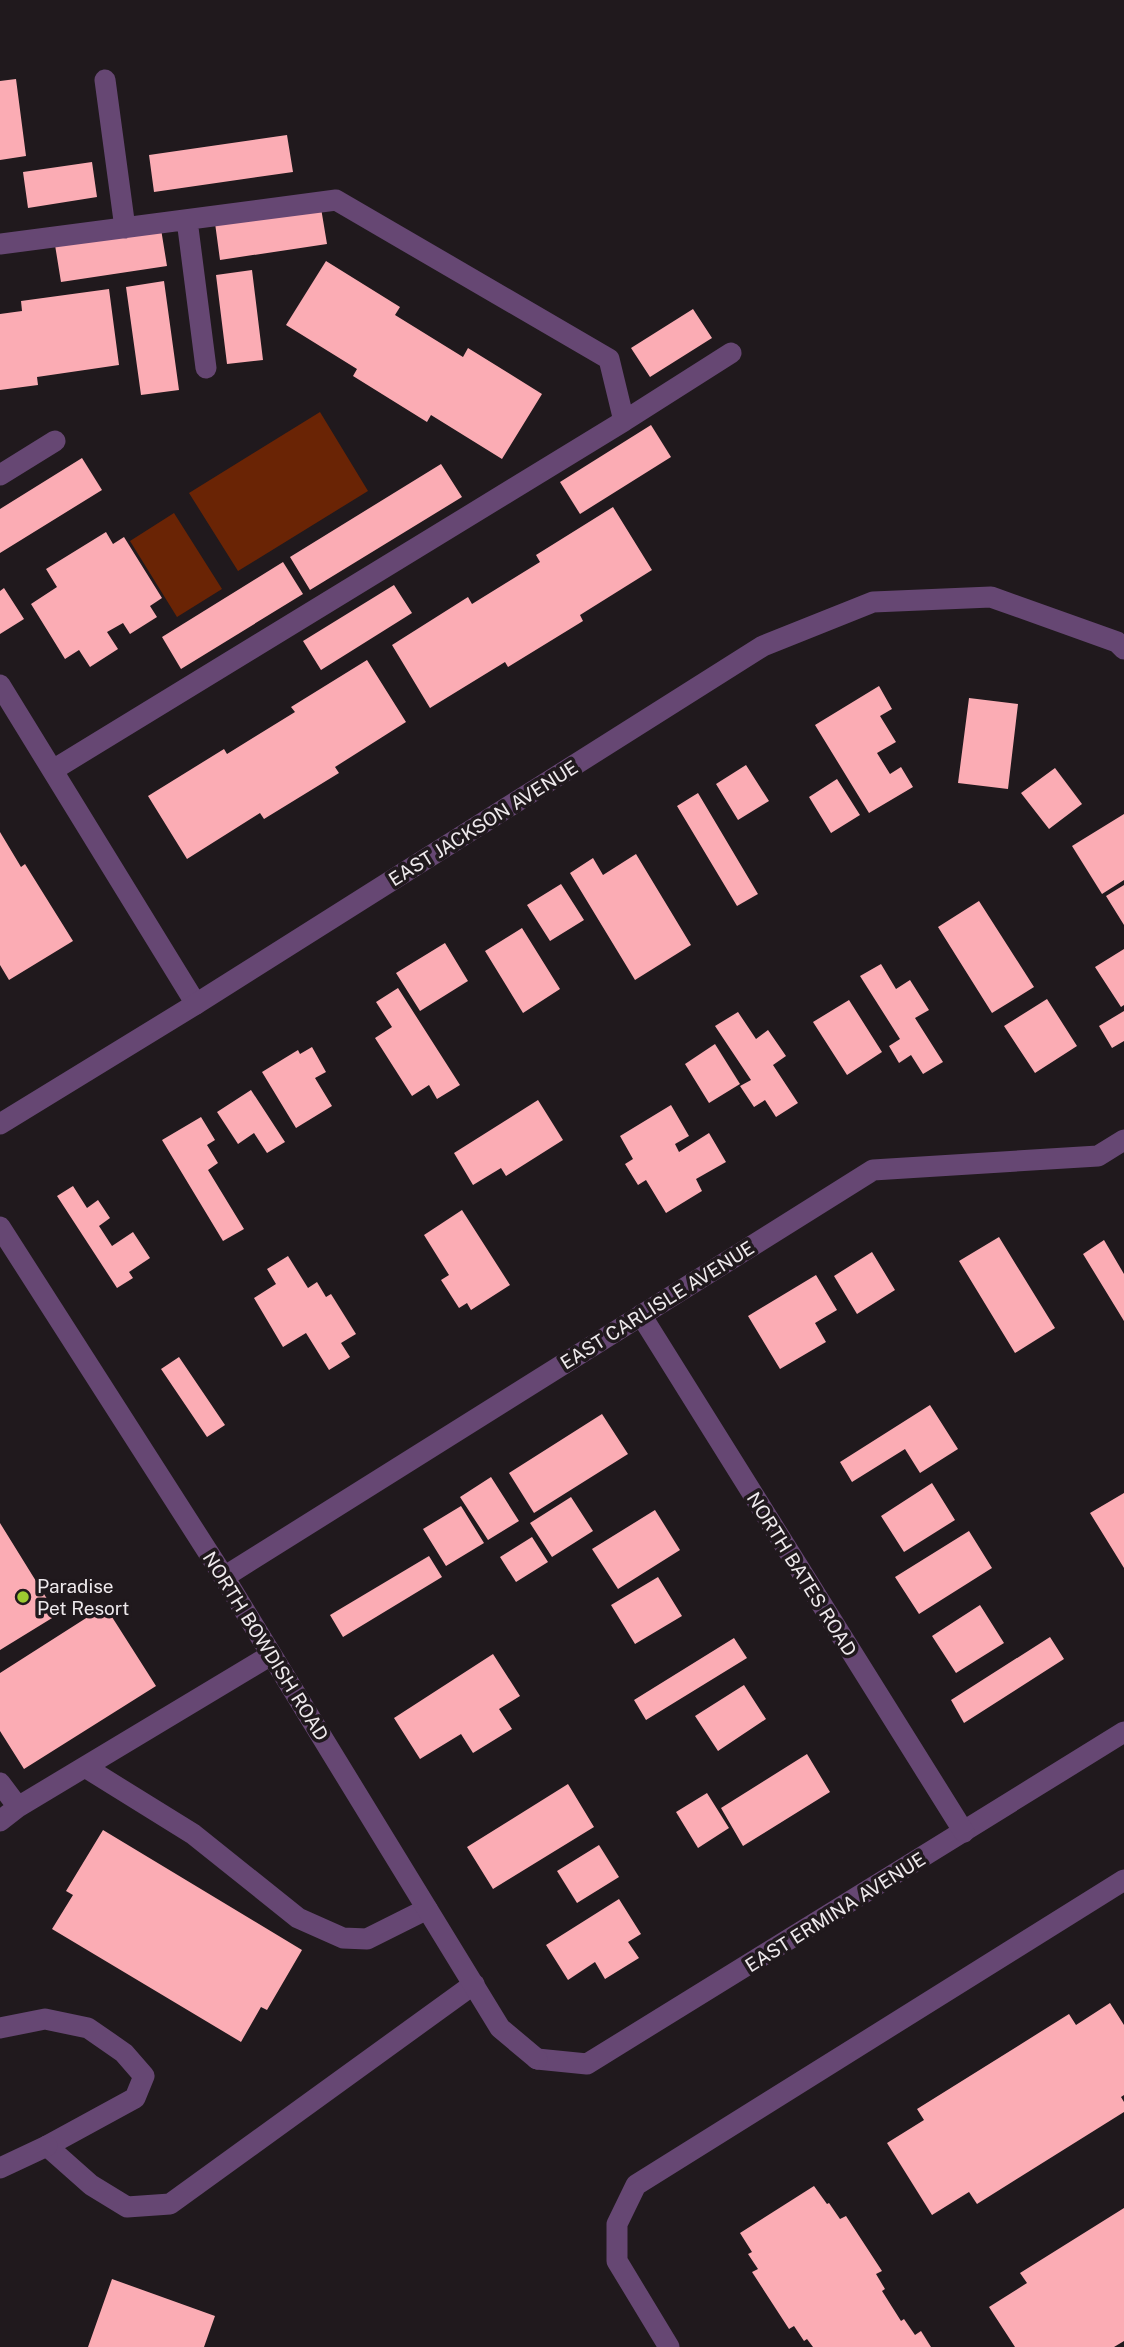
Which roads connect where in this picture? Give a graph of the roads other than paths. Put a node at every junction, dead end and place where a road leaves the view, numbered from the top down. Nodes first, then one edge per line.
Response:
1 (105, 80) dead end
2 (187, 219) junction
3 (125, 228) junction
4 (0, 244) edge
5 (731, 353) dead end
6 (206, 368) dead end
7 (624, 421) junction
8 (55, 441) dead end
9 (0, 475) edge
10 (1124, 649) edge
11 (0, 685) edge
12 (53, 770) junction
13 (196, 1004) junction
14 (0, 1124) edge
15 (1124, 1140) edge
16 (0, 1227) edge
17 (641, 1315) junction
18 (224, 1577) junction
19 (271, 1655) junction
20 (1124, 1732) edge
21 (85, 1767) junction
22 (0, 1783) edge
23 (18, 1807) junction
24 (0, 1821) edge
25 (964, 1832) junction
26 (1124, 1880) edge
27 (428, 1909) junction
28 (474, 1984) junction
29 (0, 2028) edge
30 (537, 2059) joint
31 (47, 2146) junction
32 (0, 2168) edge
33 (669, 2347) edge

1 - 3 street
2 - 3 street
2 - 6 street
2 - 7 street
3 - 4 street
5 - 7 street
7 - 12 street
8 - 9 street
10 - 13 street, EAST JACKSON AVENUE
11 - 12 street
12 - 13 street
13 - 14 street, EAST JACKSON AVENUE
15 - 17 street, EAST CARLISLE AVENUE
16 - 18 street, NORTH BOWDISH ROAD
17 - 18 street, EAST CARLISLE AVENUE
17 - 25 street, NORTH BATES ROAD
18 - 19 street, NORTH BOWDISH ROAD
19 - 21 street
19 - 27 street, NORTH BOWDISH ROAD
20 - 25 street, EAST ERMINA AVENUE
21 - 23 street
21 - 27 street
22 - 23 street
23 - 24 street
25 - 30 street, EAST ERMINA AVENUE
26 - 33 street
27 - 28 street, NORTH BOWDISH ROAD
28 - 30 street, NORTH BOWDISH ROAD
28 - 31 street
29 - 31 street
31 - 32 street

